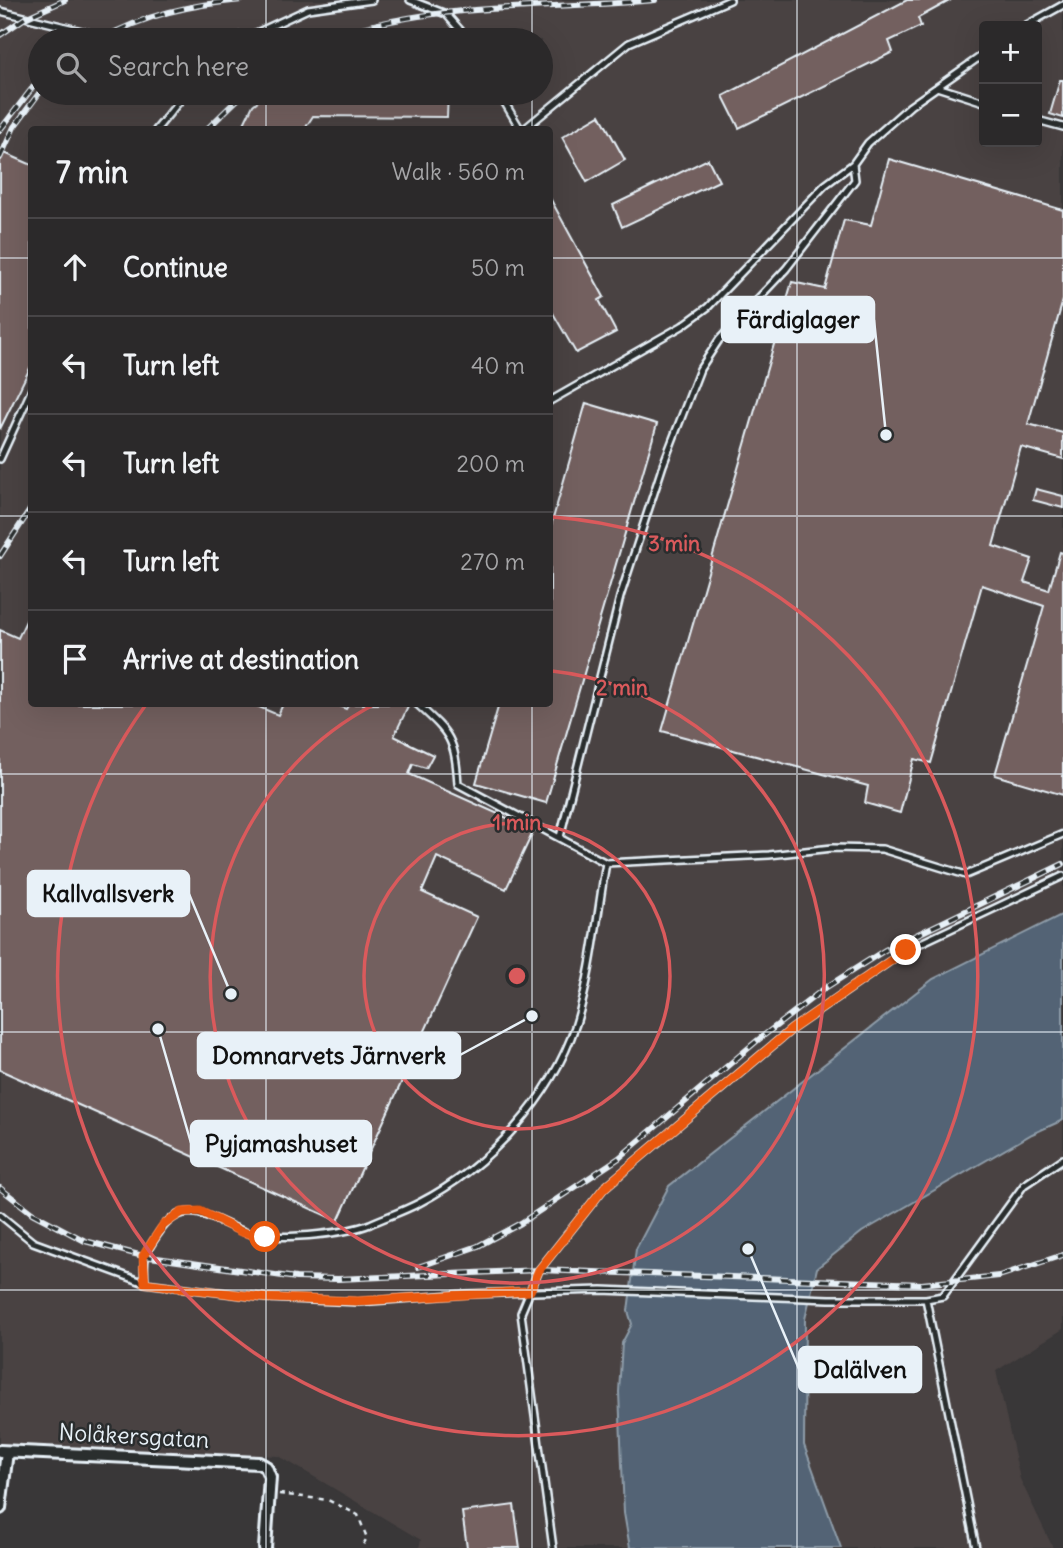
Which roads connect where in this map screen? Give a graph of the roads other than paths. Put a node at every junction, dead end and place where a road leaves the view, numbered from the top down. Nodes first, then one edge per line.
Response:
1 (372, 0) edge
2 (410, 0) edge
3 (730, 0) edge
4 (1063, 5) edge
5 (0, 11) edge
6 (1035, 21) edge
7 (70, 28) edge
8 (263, 28) edge
9 (458, 28) edge
10 (979, 58) edge
11 (937, 87) junction
12 (979, 100) edge
13 (176, 105) edge
14 (506, 105) edge
15 (553, 105) edge
16 (553, 105) edge
17 (1042, 121) edge
18 (159, 126) edge
19 (520, 126) edge
20 (527, 126) edge
21 (1063, 127) edge
22 (853, 164) junction
23 (28, 398) edge
24 (553, 399) edge
25 (0, 459) edge
26 (420, 707) edge
27 (1063, 834) edge
28 (560, 837) junction
29 (606, 863) junction
30 (1063, 876) edge
31 (1063, 1159) edge
32 (0, 1215) edge
33 (145, 1283) junction
34 (530, 1291) junction
35 (926, 1299) junction
36 (3, 1451) edge
37 (0, 1508) edge
38 (265, 1548) edge
39 (553, 1548) edge
40 (976, 1548) edge

1 - 8 lane
2 - 9 lane
3 - 16 lane
4 - 6 lane
5 - 7 lane
10 - 11 lane
11 - 12 lane
11 - 22 lane
13 - 18 lane
14 - 19 lane
15 - 20 lane
17 - 21 lane
22 - 24 lane
22 - 28 lane
23 - 25 lane
26 - 28 lane
27 - 29 lane
28 - 29 lane
29 - 33 lane
30 - 34 lane
31 - 35 lane
32 - 33 lane
33 - 34 lane
34 - 35 lane
34 - 39 lane
35 - 40 lane
36 - 37 street
36 - 38 street, Nolåkersgatan

